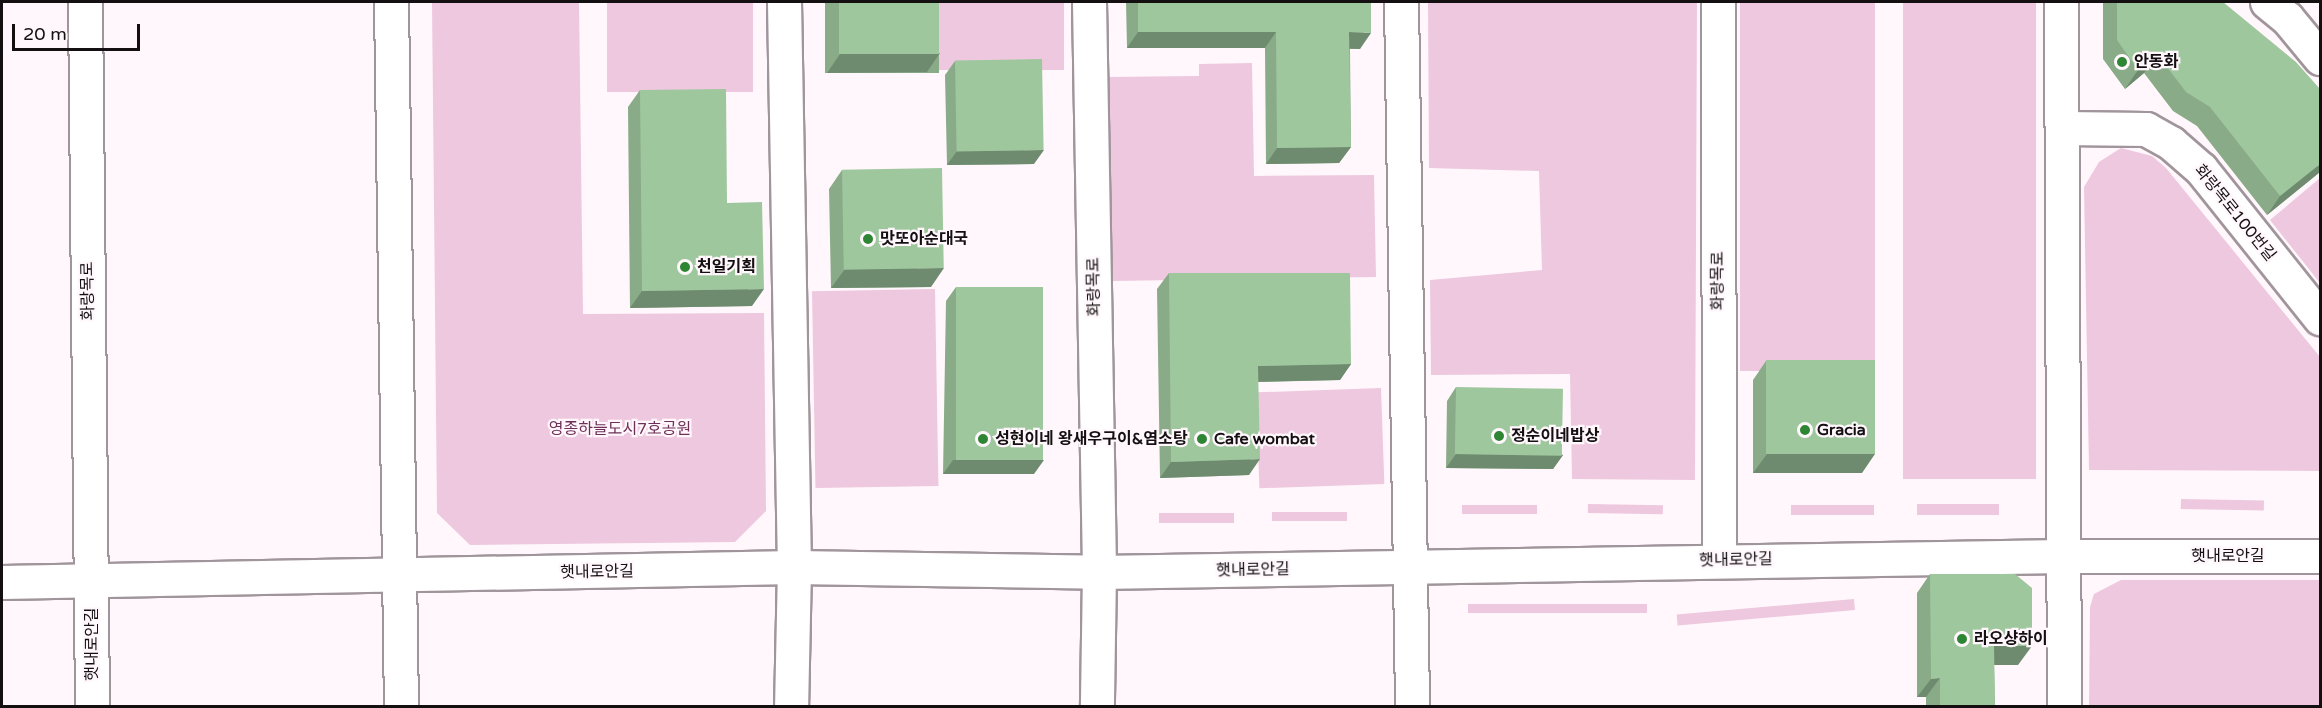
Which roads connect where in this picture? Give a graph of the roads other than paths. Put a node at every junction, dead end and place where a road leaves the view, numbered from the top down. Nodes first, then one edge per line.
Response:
1 (85, 2) edge
2 (391, 2) edge
3 (784, 2) edge
4 (1089, 2) edge
5 (1401, 2) edge
6 (1718, 2) edge
7 (2061, 2) edge
8 (2267, 2) edge
9 (2320, 57) edge
10 (2063, 128) junction
11 (2320, 318) edge
12 (2064, 556) junction
13 (2320, 556) edge
14 (1719, 560) junction
15 (794, 567) junction
16 (1408, 567) junction
17 (1098, 573) junction
18 (400, 577) junction
19 (92, 581) junction
20 (2, 582) edge
21 (92, 706) edge
22 (401, 706) edge
23 (791, 706) edge
24 (1097, 706) edge
25 (1412, 706) edge
26 (2064, 706) edge

1 - 19 street, 화랑목로
2 - 18 street
3 - 15 street
4 - 17 street, 화랑목로
5 - 16 street
6 - 14 street, 화랑목로
7 - 10 street
8 - 9 street
10 - 11 street, 화랑목로100번길
10 - 12 street
12 - 13 street, 햇내로안길
12 - 14 street, 햇내로안길
12 - 26 street
14 - 16 street, 햇내로안길
15 - 17 street, 햇내로안길
15 - 18 street, 햇내로안길
15 - 23 street
16 - 17 street, 햇내로안길
16 - 25 street
17 - 24 street
18 - 19 street, 햇내로안길
18 - 22 street
19 - 20 street, 햇내로안길
19 - 21 street, 햇내로안길

